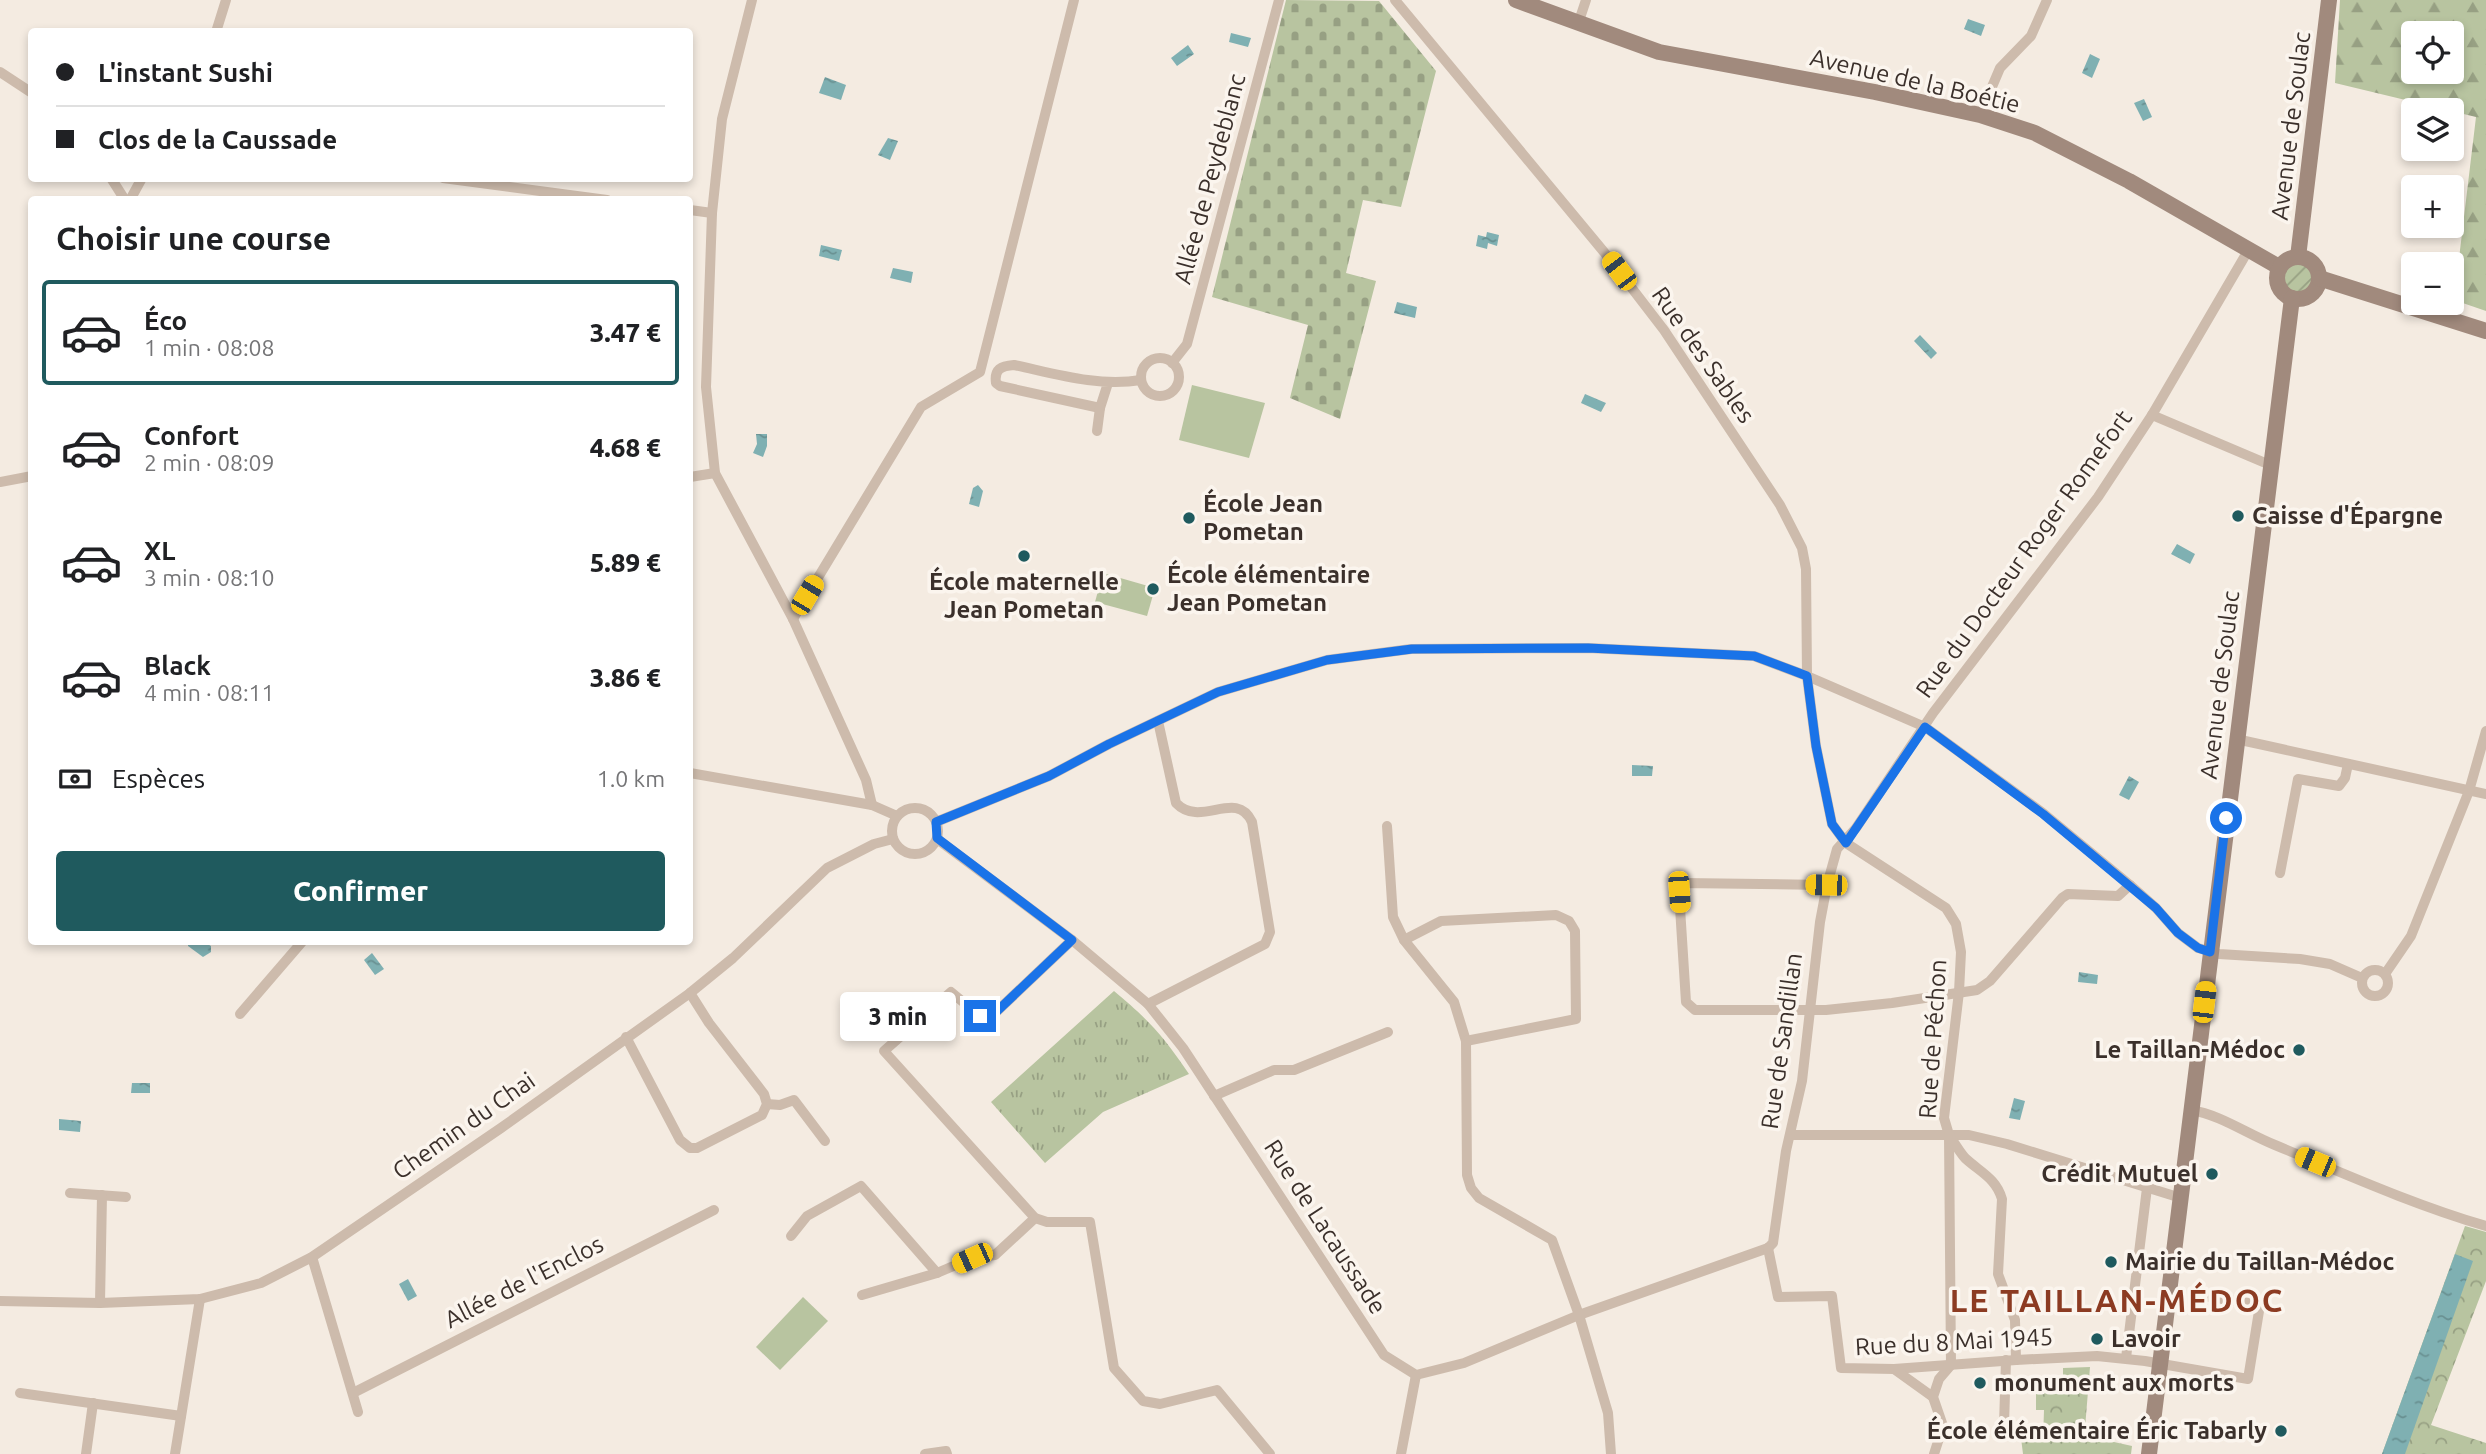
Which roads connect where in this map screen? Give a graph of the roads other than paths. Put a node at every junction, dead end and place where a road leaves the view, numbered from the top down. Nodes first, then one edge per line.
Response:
1 (226, 0) edge
2 (752, 0) edge
3 (1074, 0) edge
4 (1279, 0) edge
5 (1395, 0) edge
6 (1516, 0) edge
7 (1586, 0) edge
8 (2046, 0) edge
9 (2329, 0) edge
10 (1578, 24) junction
11 (217, 28) edge
12 (0, 72) edge
13 (28, 90) edge
14 (1980, 115) junction
15 (473, 182) edge
16 (577, 196) edge
17 (693, 210) edge
18 (712, 213) junction
19 (2249, 249) junction
20 (2298, 257) junction
21 (2279, 267) junction
22 (2319, 278) junction
23 (2292, 298) junction
24 (2486, 331) edge
25 (1171, 363) junction
26 (1141, 380) junction
27 (1108, 383) junction
28 (1100, 408) junction
29 (2151, 415) junction
30 (1097, 431) dead end
31 (2270, 465) junction
32 (715, 473) junction
33 (28, 477) edge
34 (693, 477) edge
35 (0, 482) edge
36 (793, 619) junction
37 (1807, 676) junction
38 (1158, 720) junction
39 (1925, 727) junction
40 (2486, 731) edge
41 (2236, 739) junction
42 (2348, 764) junction
43 (693, 774) edge
44 (2469, 792) junction
45 (2486, 794) edge
46 (872, 805) junction
47 (897, 816) junction
48 (936, 822) junction
49 (1387, 826) dead end
50 (937, 838) junction
51 (893, 839) junction
52 (1846, 843) junction
53 (2280, 873) dead end
54 (1826, 885) junction
55 (2130, 885) junction
56 (1072, 940) junction
57 (1404, 940) junction
58 (299, 945) edge
59 (2210, 952) junction
60 (2385, 974) junction
61 (2362, 978) junction
62 (1959, 992) junction
63 (690, 993) junction
64 (1148, 1004) junction
65 (1810, 1010) junction
66 (240, 1014) dead end
67 (1388, 1032) dead end
68 (626, 1037) junction
69 (1466, 1041) junction
70 (1214, 1096) junction
71 (767, 1104) junction
72 (2191, 1110) junction
73 (1791, 1135) junction
74 (1949, 1135) junction
75 (825, 1140) dead end
76 (2147, 1188) junction
77 (70, 1193) dead end
78 (102, 1195) junction
79 (127, 1197) dead end
80 (2181, 1198) junction
81 (714, 1210) dead end
82 (1035, 1217) junction
83 (2486, 1226) edge
84 (791, 1236) dead end
85 (1768, 1248) junction
86 (312, 1257) junction
87 (937, 1273) junction
88 (862, 1295) dead end
89 (2198, 1295) dead end
90 (200, 1299) junction
91 (0, 1301) edge
92 (100, 1303) junction
93 (1579, 1315) junction
94 (2126, 1359) junction
95 (2011, 1360) junction
96 (2160, 1363) junction
97 (1951, 1365) junction
98 (1894, 1369) junction
99 (1416, 1375) junction
100 (20, 1393) dead end
101 (353, 1393) junction
102 (1933, 1397) junction
103 (93, 1403) junction
104 (358, 1412) dead end
105 (181, 1416) junction
106 (2004, 1425) dead end
107 (946, 1452) edge
108 (86, 1454) edge
109 (175, 1454) edge
110 (925, 1454) edge
111 (1270, 1454) edge
112 (1401, 1454) edge
113 (1611, 1454) edge
114 (1934, 1454) edge
115 (2149, 1454) edge

1 - 11 street
2 - 18 street
3 - 36 street
4 - 25 street, Allée de Peydeblanc
5 - 37 street, Rue des Sables
6 - 10 main road, Avenue de la Boétie
7 - 10 street
8 - 14 street
9 - 20 main road, Avenue de Soulac
10 - 14 main road, Avenue de la Boétie
12 - 13 street
14 - 19 main road, Avenue de la Boétie
15 - 16 street
17 - 18 street
18 - 32 street
19 - 21 main road, Avenue de la Boétie
19 - 29 street, Rue du Docteur Roger Romefort
20 - 21 main road
20 - 22 main road
21 - 23 main road
22 - 23 main road
22 - 24 main road
23 - 31 main road, Avenue de Soulac
25 - 26 street
25 - 26 street
26 - 27 street
27 - 28 street
27 - 28 street
28 - 30 street
29 - 31 street
29 - 39 street, Rue du Docteur Roger Romefort
31 - 41 main road, Avenue de Soulac
32 - 34 street
32 - 36 street
33 - 35 street
36 - 46 street
37 - 38 street
37 - 39 street
37 - 52 street, Rue de Péchon
38 - 48 street
38 - 64 street
39 - 52 street, Rue du Docteur Roger Romefort
39 - 55 street
40 - 44 street
41 - 42 street
41 - 59 main road, Avenue de Soulac
42 - 44 street
42 - 53 street
43 - 46 street
44 - 45 street
44 - 60 street
46 - 47 street
47 - 48 street
47 - 51 street
48 - 50 street
49 - 57 street
50 - 51 street
50 - 56 street, Rue de Lacaussade
51 - 63 street, Chemin du Chai
52 - 54 street, Rue de Sandillan
52 - 62 street, Rue de Péchon
54 - 65 street, Rue de Sandillan
54 - 65 street
55 - 59 street
55 - 62 street
56 - 64 street, Rue de Lacaussade
56 - 82 street
57 - 69 street
57 - 69 street
58 - 66 street
59 - 61 street
59 - 72 main road, Avenue de Soulac
60 - 61 street
60 - 61 street
62 - 65 street
62 - 74 street, Rue de Péchon
63 - 68 street, Chemin du Chai
63 - 71 street
64 - 70 street, Rue de Lacaussade
65 - 73 street, Rue de Sandillan
67 - 70 street
68 - 71 street
68 - 86 street, Chemin du Chai
69 - 93 street
70 - 99 street, Rue de Lacaussade
71 - 75 street
72 - 80 main road, Avenue de Soulac
72 - 83 street
73 - 74 street
73 - 85 street, Rue de Sandillan
74 - 76 street
74 - 95 street
74 - 97 street, Rue de Péchon
76 - 80 street
76 - 94 street
77 - 78 street
78 - 79 street
78 - 92 street
80 - 96 main road, Avenue de Soulac
81 - 101 street, Allée de l'Enclos
82 - 87 street
82 - 111 street
84 - 87 street
85 - 93 street
85 - 98 street, Rue du 8 Mai 1945
86 - 90 street, Chemin du Chai
86 - 101 street
87 - 88 street
89 - 96 street, Rue du 8 Mai 1945
90 - 92 street, Chemin du Chai
90 - 105 street
91 - 92 street, Chemin du Chai
93 - 99 street
93 - 113 street
94 - 95 street, Rue du 8 Mai 1945
94 - 96 street, Rue du 8 Mai 1945
95 - 97 street, Rue du 8 Mai 1945
95 - 106 street
96 - 115 main road, Avenue de Soulac
97 - 98 street, Rue du 8 Mai 1945
97 - 102 street
98 - 102 street
99 - 112 street
100 - 103 street
101 - 104 street
102 - 114 street
103 - 105 street
103 - 108 street
105 - 109 street
107 - 110 street

